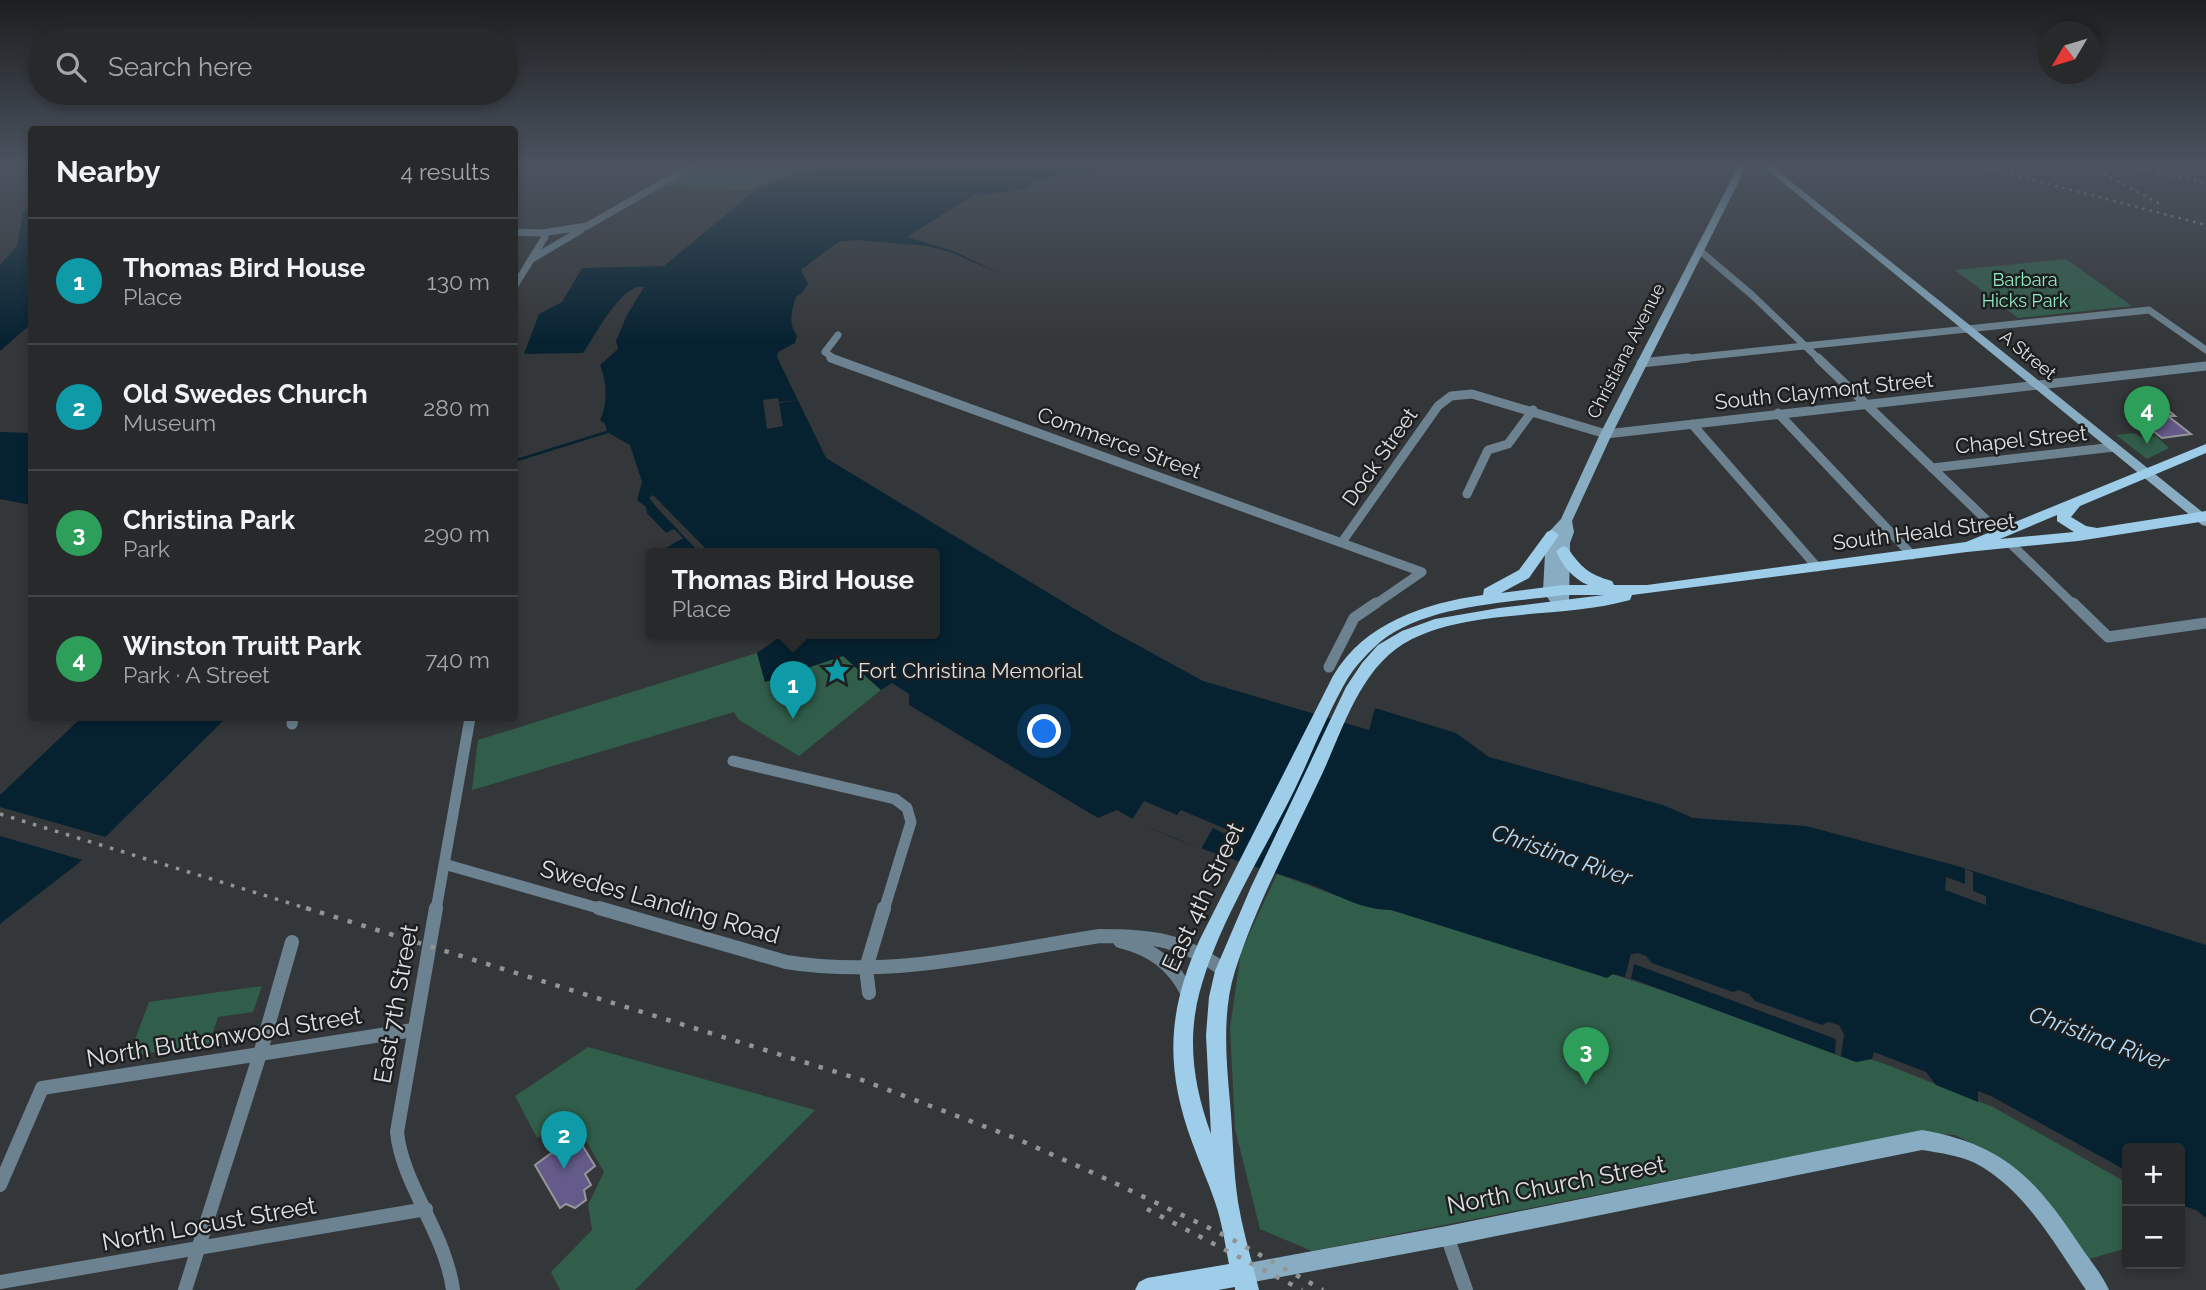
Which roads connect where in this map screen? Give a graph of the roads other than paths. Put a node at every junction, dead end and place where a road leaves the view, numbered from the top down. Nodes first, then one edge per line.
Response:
1 (592, 223) edge
2 (1713, 223) edge
3 (1838, 223) edge
4 (587, 226) junction
5 (518, 232) edge
6 (542, 233) junction
7 (1699, 250) junction
8 (532, 259) junction
9 (518, 281) edge
10 (1969, 329) junction
11 (838, 335) dead end
12 (1806, 347) junction
13 (2206, 350) edge
14 (1641, 363) junction
15 (2206, 366) edge
16 (2037, 385) junction
17 (1451, 396) joint
18 (1866, 405) junction
19 (1533, 410) junction
20 (1778, 414) junction
21 (1692, 424) junction
22 (1606, 434) junction
23 (2114, 447) junction
24 (2206, 448) edge
25 (1933, 468) junction
26 (2146, 473) junction
27 (1467, 494) dead end
28 (2078, 502) junction
29 (2204, 519) edge
30 (1566, 521) junction
31 (2100, 531) junction
32 (1999, 532) junction
33 (1552, 535) junction
34 (1342, 542) junction
35 (2012, 545) junction
36 (1967, 548) junction
37 (1563, 551) junction
38 (1912, 555) junction
39 (1816, 568) junction
40 (1647, 590) junction
41 (1557, 591) junction
42 (1457, 604) junction
43 (1561, 607) junction
44 (2206, 623) edge
45 (1382, 641) junction
46 (1329, 667) dead end
47 (469, 721) edge
48 (733, 761) dead end
49 (444, 864) junction
50 (1260, 887) joint
51 (1100, 936) junction
52 (292, 942) dead end
53 (1203, 953) junction
54 (866, 968) junction
55 (1225, 971) junction
56 (869, 993) dead end
57 (1188, 994) junction
58 (413, 1030) junction
59 (260, 1054) junction
60 (0, 1185) edge
61 (1227, 1203) junction
62 (426, 1209) junction
63 (1447, 1236) junction
64 (198, 1249) junction
65 (0, 1282) edge
66 (1245, 1282) edge
67 (185, 1290) edge
68 (453, 1290) edge
69 (1147, 1290) edge
70 (1466, 1290) edge
71 (2098, 1290) edge

1 - 4 street
2 - 7 street, Christiana Avenue
3 - 10 street, A Street
4 - 6 street
4 - 8 street
5 - 6 street
6 - 8 street
7 - 12 street
7 - 14 street, Christiana Avenue
8 - 9 street
10 - 12 street
10 - 13 street
10 - 16 street, A Street
11 - 34 street, Commerce Street
12 - 14 street
12 - 18 street
14 - 22 street, Christiana Avenue
15 - 16 street, South Claymont Street
16 - 18 street, South Claymont Street
16 - 23 street, A Street
17 - 19 street, South Claymont Street
17 - 34 street, Dock Street
18 - 20 street, South Claymont Street
18 - 25 street
19 - 22 street, South Claymont Street
19 - 27 street
20 - 21 street, South Claymont Street
20 - 38 street
21 - 22 street, South Claymont Street
21 - 39 street
22 - 30 street, Christiana Avenue
23 - 25 street, Chapel Street
23 - 26 street, A Street
24 - 26 main road
25 - 32 street
26 - 28 main road
26 - 29 street, A Street
28 - 31 main road
28 - 32 main road
29 - 31 main road, South Heald Street
30 - 33 street, Christiana Avenue
30 - 37 street, Christiana Avenue
31 - 35 main road, South Heald Street
32 - 36 main road
33 - 41 street
33 - 42 main road
34 - 46 street, Commerce Street
35 - 36 main road, South Heald Street
35 - 44 street
36 - 38 main road, South Heald Street
37 - 40 main road
37 - 41 street, Christiana Avenue
38 - 39 main road, South Heald Street
39 - 40 main road, South Heald Street
40 - 41 main road, South Heald Street
40 - 43 main road, South Heald Street
41 - 42 main road, South Heald Street
41 - 43 street
42 - 45 main road, South Heald Street
43 - 45 main road, South Heald Street
45 - 50 main road, South Heald Street
45 - 53 main road, East 4th Street
47 - 49 street, East 7th Street
48 - 54 street
49 - 54 street, Swedes Landing Road
49 - 58 street, East 7th Street
50 - 55 main road, East 4th Street
51 - 53 street, Swedes Landing Road
51 - 54 street, Swedes Landing Road
51 - 57 street, Swedes Landing Road
52 - 59 street
53 - 55 street, Swedes Landing Road
53 - 57 main road, East 4th Street
54 - 56 street
55 - 61 main road, East 4th Street
57 - 61 main road, East 4th Street
58 - 59 street, North Buttonwood Street
58 - 62 street, East 7th Street
59 - 60 street, North Buttonwood Street
59 - 64 street
61 - 66 main road, East 4th Street
62 - 64 street, North Locust Street
62 - 68 street, East 7th Street
63 - 66 street, North Church Street
63 - 70 street
63 - 71 street, North Church Street
64 - 65 street, North Locust Street
64 - 67 street
66 - 69 main road, North Church Street

